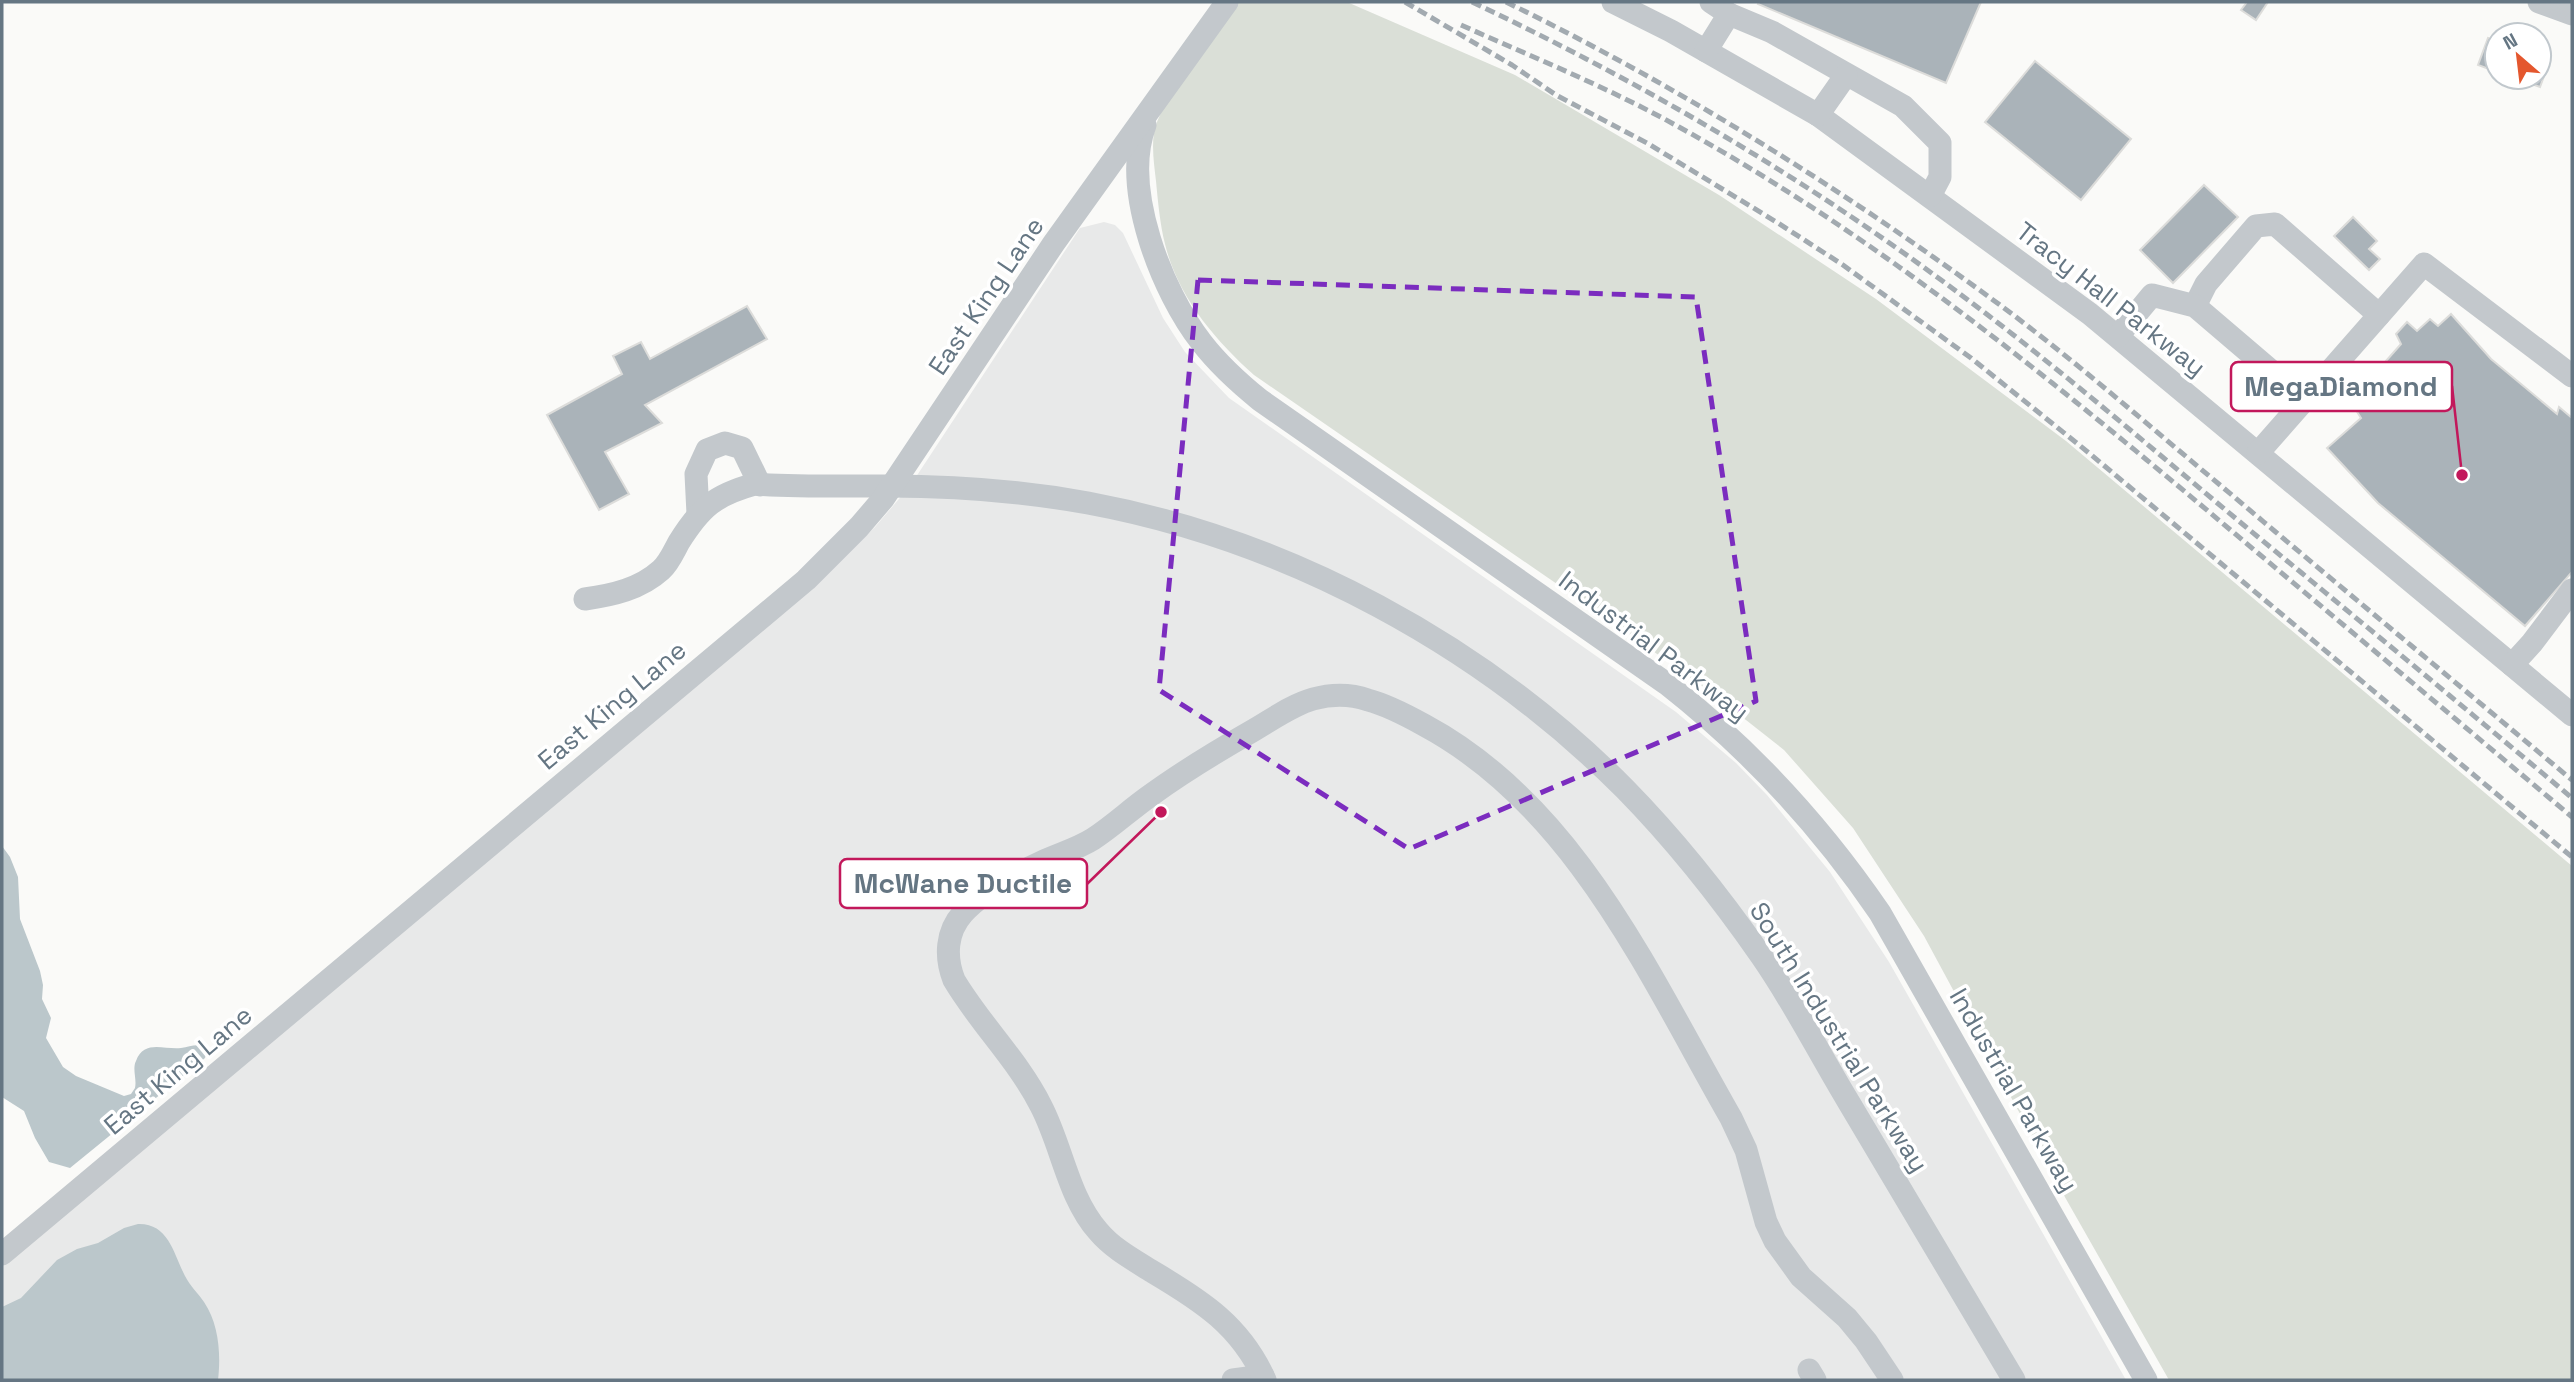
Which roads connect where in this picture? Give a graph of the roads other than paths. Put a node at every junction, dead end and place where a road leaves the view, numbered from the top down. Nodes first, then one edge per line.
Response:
1 (1227, 2) edge
2 (1613, 2) edge
3 (2539, 2) edge
4 (1720, 8) edge
5 (2572, 13) edge
6 (1706, 51) junction
7 (1846, 75) junction
8 (1154, 104) junction
9 (1818, 115) junction
10 (1930, 197) junction
11 (2195, 306) junction
12 (2379, 315) junction
13 (2118, 336) junction
14 (2572, 376) edge
15 (2305, 400) junction
16 (2258, 453) junction
17 (760, 485) junction
18 (892, 486) junction
19 (698, 514) junction
20 (2572, 590) edge
21 (585, 599) dead end
22 (2512, 665) junction
23 (2572, 715) edge
24 (2, 1254) edge
25 (1264, 1378) edge
26 (1233, 1380) edge
27 (1892, 1380) edge
28 (2014, 1380) edge
29 (2146, 1380) edge

1 - 8 street, East King Lane
2 - 6 street, Tracy Hall Parkway
3 - 5 street
4 - 6 street
4 - 7 street
6 - 9 street, Tracy Hall Parkway
7 - 9 street
7 - 10 street
8 - 18 street, East King Lane
8 - 29 street, Industrial Parkway
9 - 10 street, Tracy Hall Parkway
10 - 13 street, Tracy Hall Parkway
11 - 12 street
11 - 13 street
11 - 15 street
12 - 14 street
12 - 15 street
13 - 16 street, Tracy Hall Parkway
15 - 16 street
16 - 22 street, Tracy Hall Parkway
17 - 18 street, South Industrial Parkway
17 - 19 street, South Industrial Parkway
17 - 19 street
18 - 24 street, East King Lane
18 - 28 street, South Industrial Parkway
19 - 21 street
20 - 22 street
22 - 23 street, Tracy Hall Parkway
25 - 26 street
25 - 27 street

